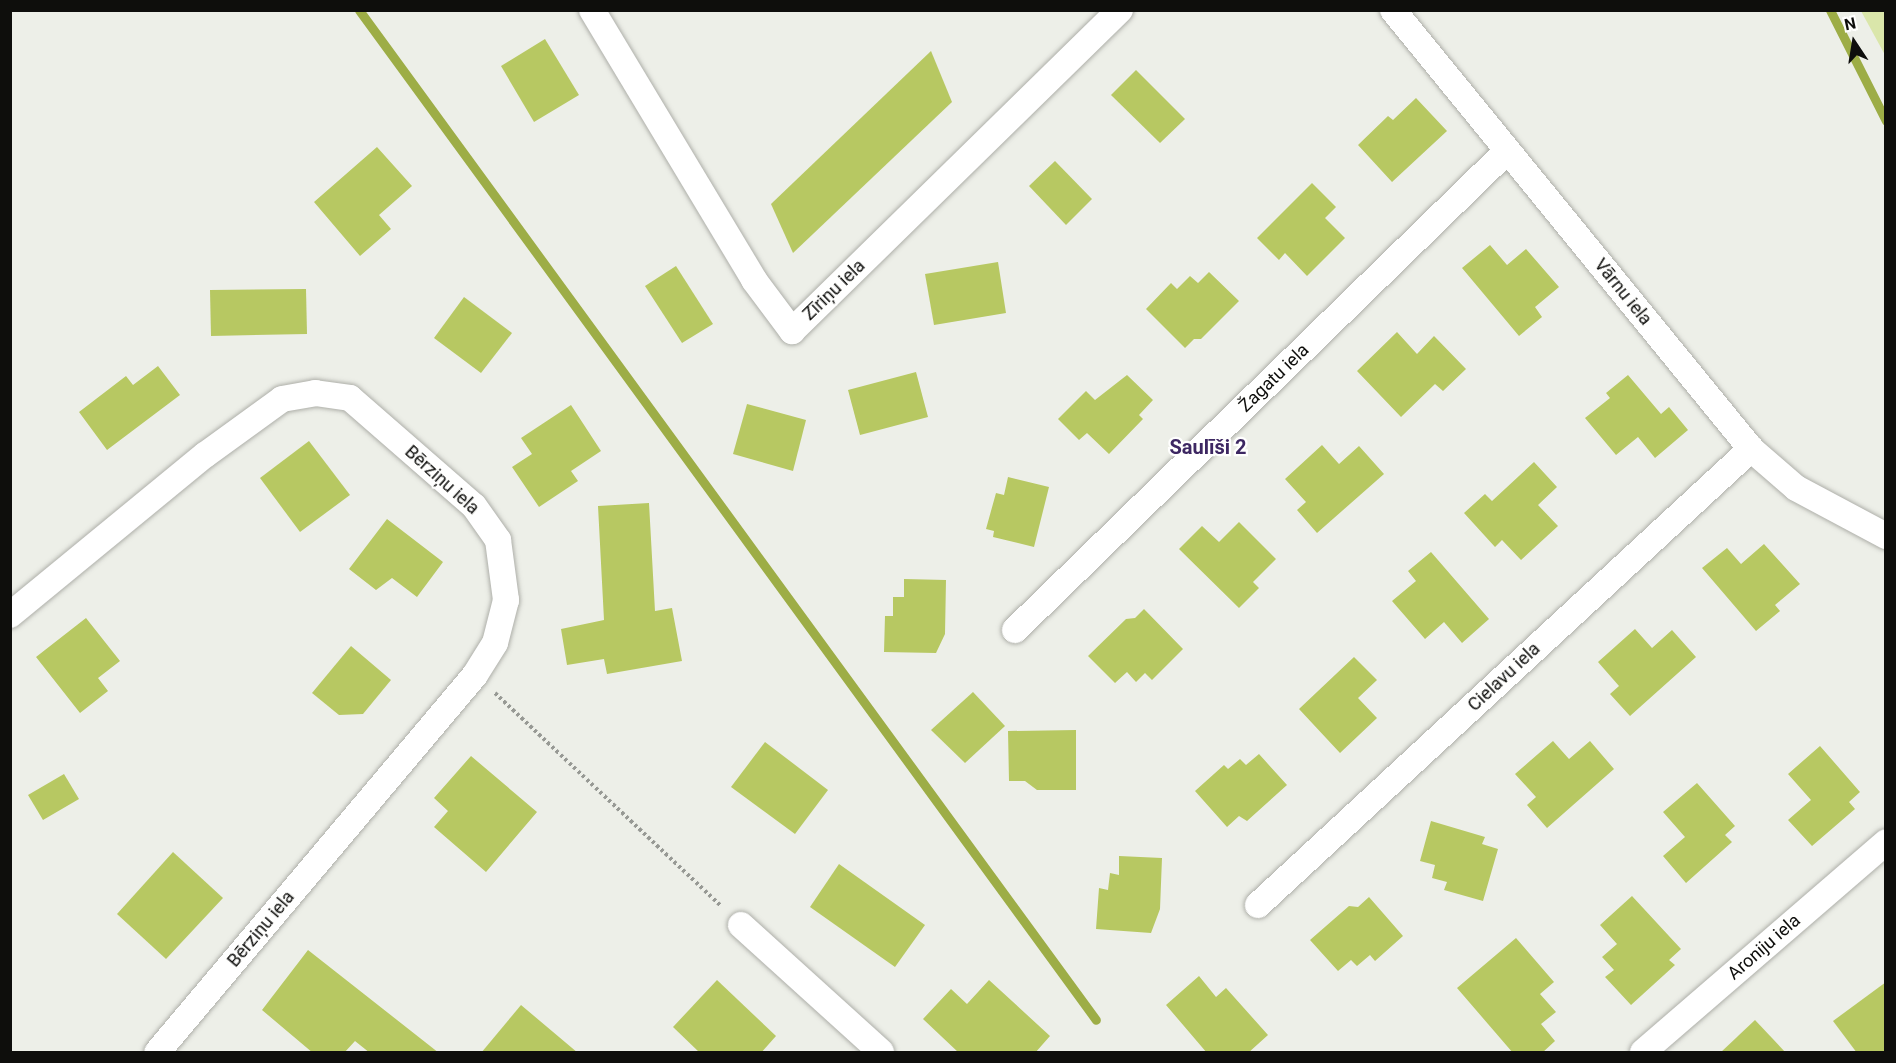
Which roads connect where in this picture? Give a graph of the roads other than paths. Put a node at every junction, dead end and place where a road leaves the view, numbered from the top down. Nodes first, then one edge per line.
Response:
1 (592, 10) edge
2 (1120, 10) edge
3 (1393, 10) edge
4 (1507, 151) junction
5 (1750, 449) junction
6 (1886, 536) edge
7 (10, 615) edge
8 (1015, 630) dead end
9 (1886, 842) edge
10 (1258, 905) dead end
11 (741, 926) road end
12 (157, 1053) edge
13 (881, 1053) edge
14 (1642, 1053) edge

1 - 2 street, Zīriņu iela
3 - 4 street, Vārnu iela
4 - 5 street, Vārnu iela
4 - 8 street, Žagatu iela
5 - 6 street, Vārnu iela
5 - 10 street, Cielavu iela
7 - 12 street, Bērziņu iela
9 - 14 street, Aroniju iela
11 - 13 street

